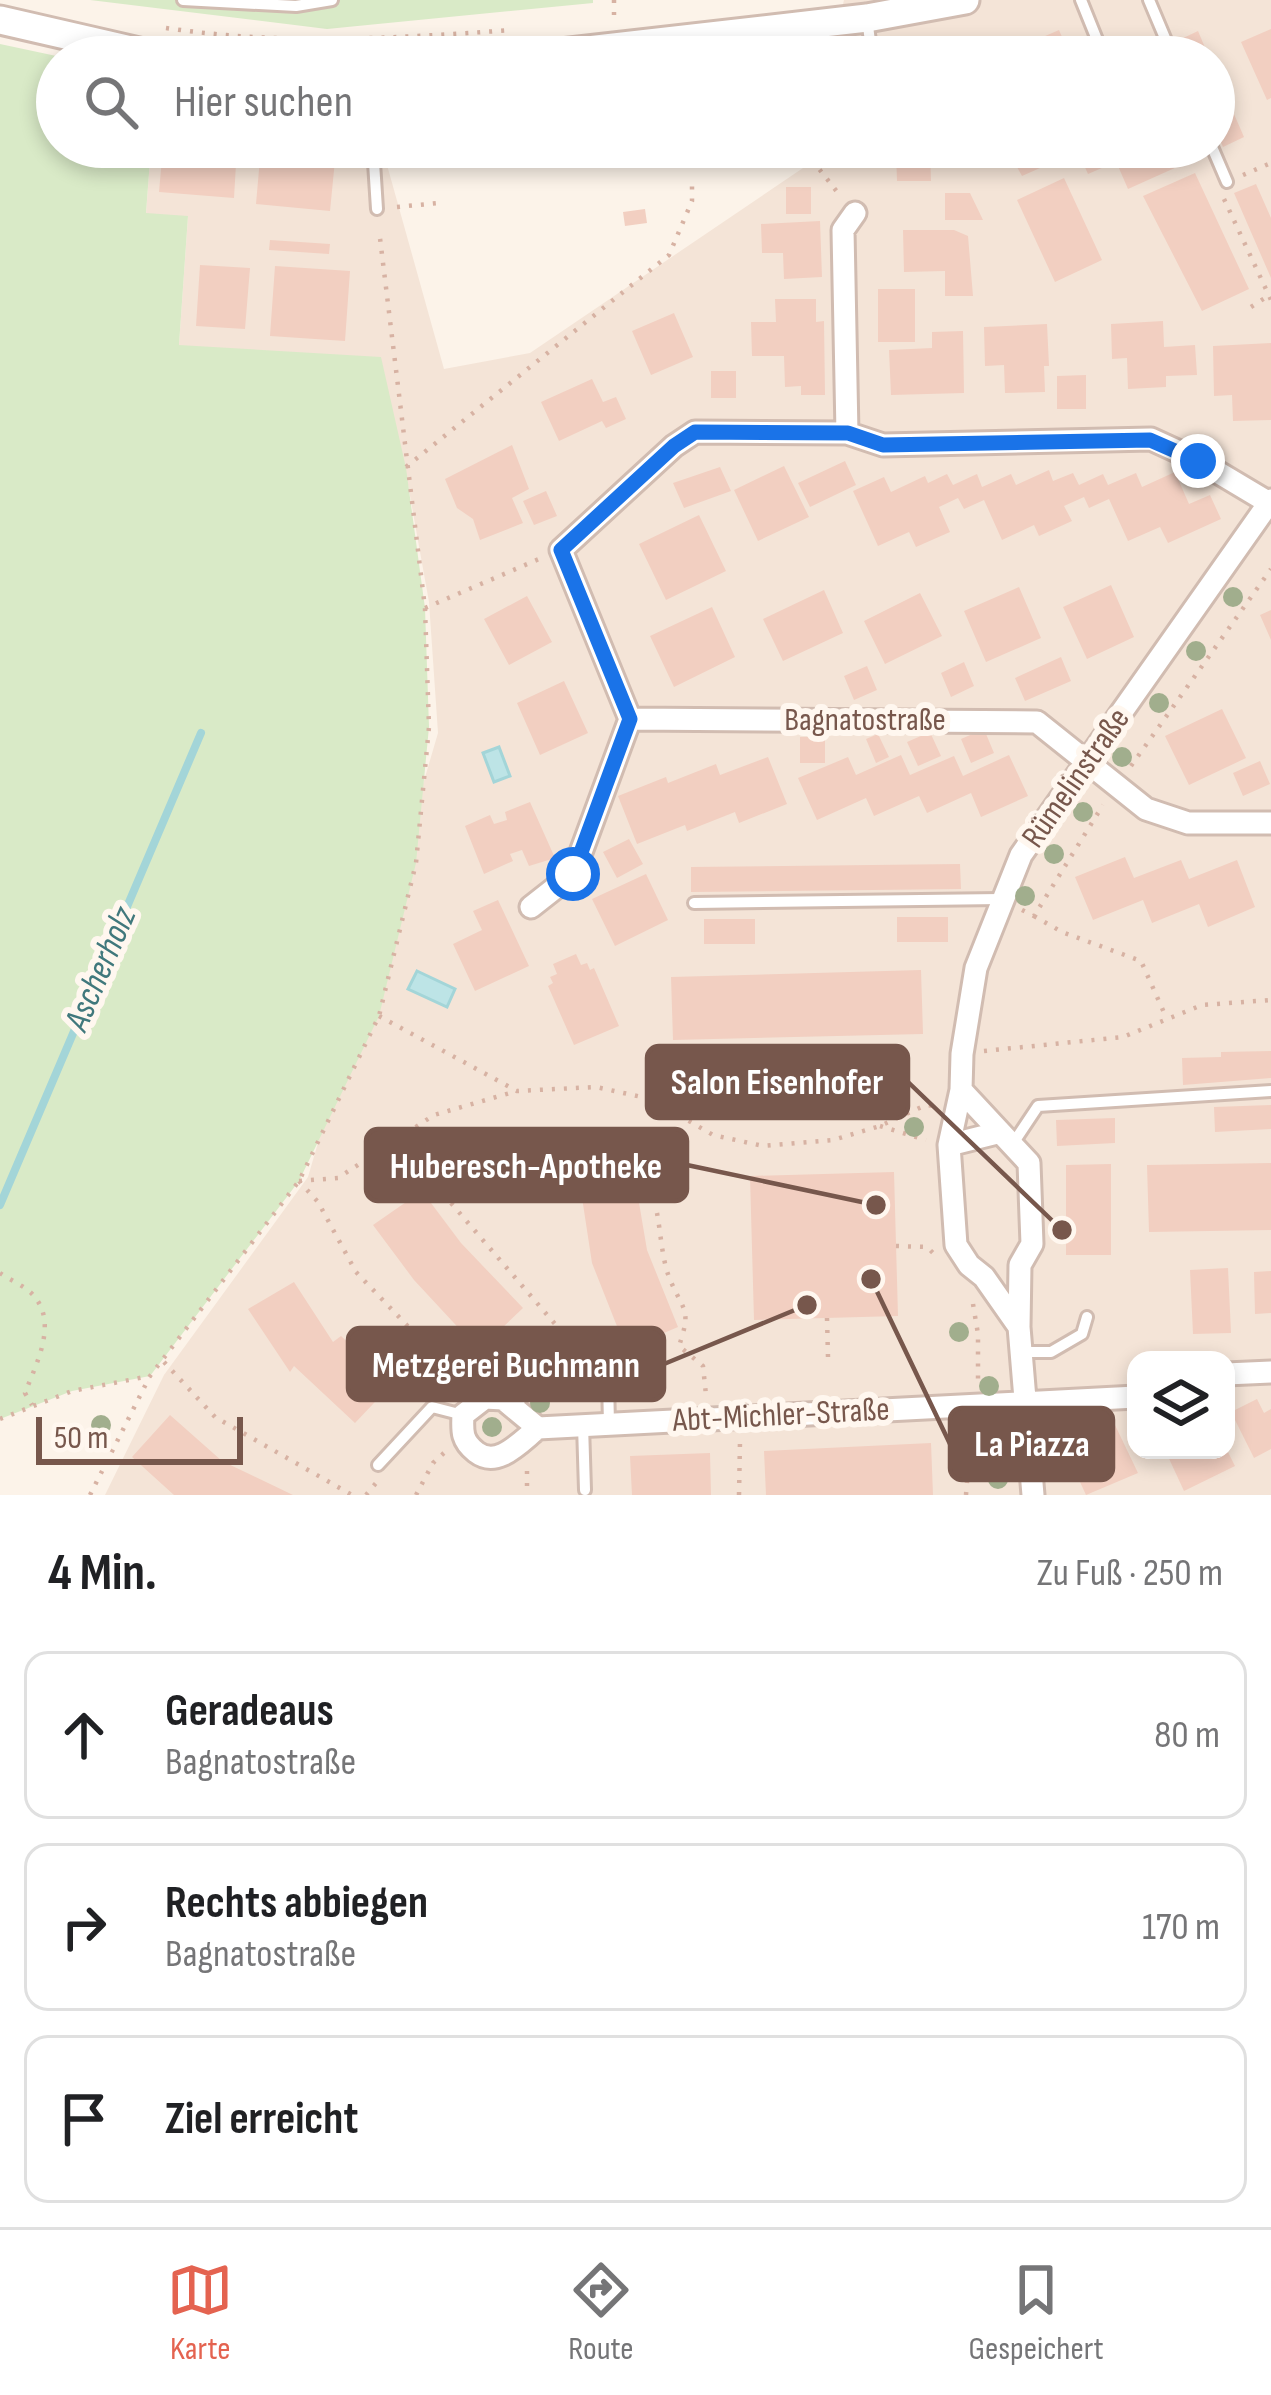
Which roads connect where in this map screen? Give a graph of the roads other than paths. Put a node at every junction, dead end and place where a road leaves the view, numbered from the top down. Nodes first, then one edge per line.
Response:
1 (183, 0) edge
2 (332, 0) edge
3 (965, 0) edge
4 (1081, 0) edge
5 (1148, 0) edge
6 (867, 18) junction
7 (0, 20) edge
8 (70, 36) edge
9 (770, 36) edge
10 (869, 36) edge
11 (1096, 36) edge
12 (1164, 36) edge
13 (375, 168) edge
14 (1221, 168) edge
15 (1227, 182) road end
16 (377, 209) road end
17 (855, 213) road end
18 (848, 433) junction
19 (1270, 502) edge
20 (630, 719) junction
21 (1086, 763) junction
22 (1271, 823) edge
23 (1001, 898) junction
24 (694, 903) dead end
25 (531, 907) dead end
26 (1271, 1091) edge
27 (959, 1098) junction
28 (1005, 1138) junction
29 (949, 1145) junction
30 (1020, 1264) junction
31 (984, 1276) junction
32 (1087, 1317) dead end
33 (1018, 1327) junction
34 (556, 1352) road end
35 (1021, 1352) junction
36 (600, 1357) dead end
37 (1271, 1372) edge
38 (1235, 1373) edge
39 (1127, 1397) edge
40 (1024, 1403) junction
41 (514, 1408) junction
42 (466, 1418) junction
43 (609, 1424) junction
44 (583, 1425) junction
45 (538, 1428) junction
46 (378, 1465) dead end
47 (585, 1490) dead end
48 (1034, 1495) edge

1 - 2 lane
3 - 6 street
4 - 11 lane
5 - 12 lane
6 - 9 street
6 - 10 lane
7 - 8 street
13 - 16 lane
14 - 15 lane
17 - 18 street
18 - 19 street
18 - 20 street
19 - 21 street, Rümelinstraße
20 - 21 street, Bagnatostraße
20 - 25 street
21 - 22 street, Bagnatostraße
21 - 23 street, Rümelinstraße
23 - 24 lane
23 - 27 street, Rümelinstraße
26 - 28 lane
27 - 28 street, Rümelinstraße
27 - 29 street, Rümelinstraße
28 - 29 street
28 - 30 street, Rümelinstraße
29 - 31 street, Rümelinstraße
30 - 31 street
30 - 33 street, Rümelinstraße
31 - 33 street, Rümelinstraße
32 - 35 lane
33 - 35 street, Rümelinstraße
34 - 41 lane
35 - 40 street, Rümelinstraße
36 - 43 lane
37 - 38 street
39 - 40 street, Abt-Michler-Straße
40 - 43 street, Abt-Michler-Straße
40 - 48 street, Rümelinstraße
41 - 42 street
41 - 45 street
42 - 45 street, Abt-Michler-Straße
42 - 46 lane
43 - 44 street, Abt-Michler-Straße
44 - 45 street, Abt-Michler-Straße
44 - 47 lane

